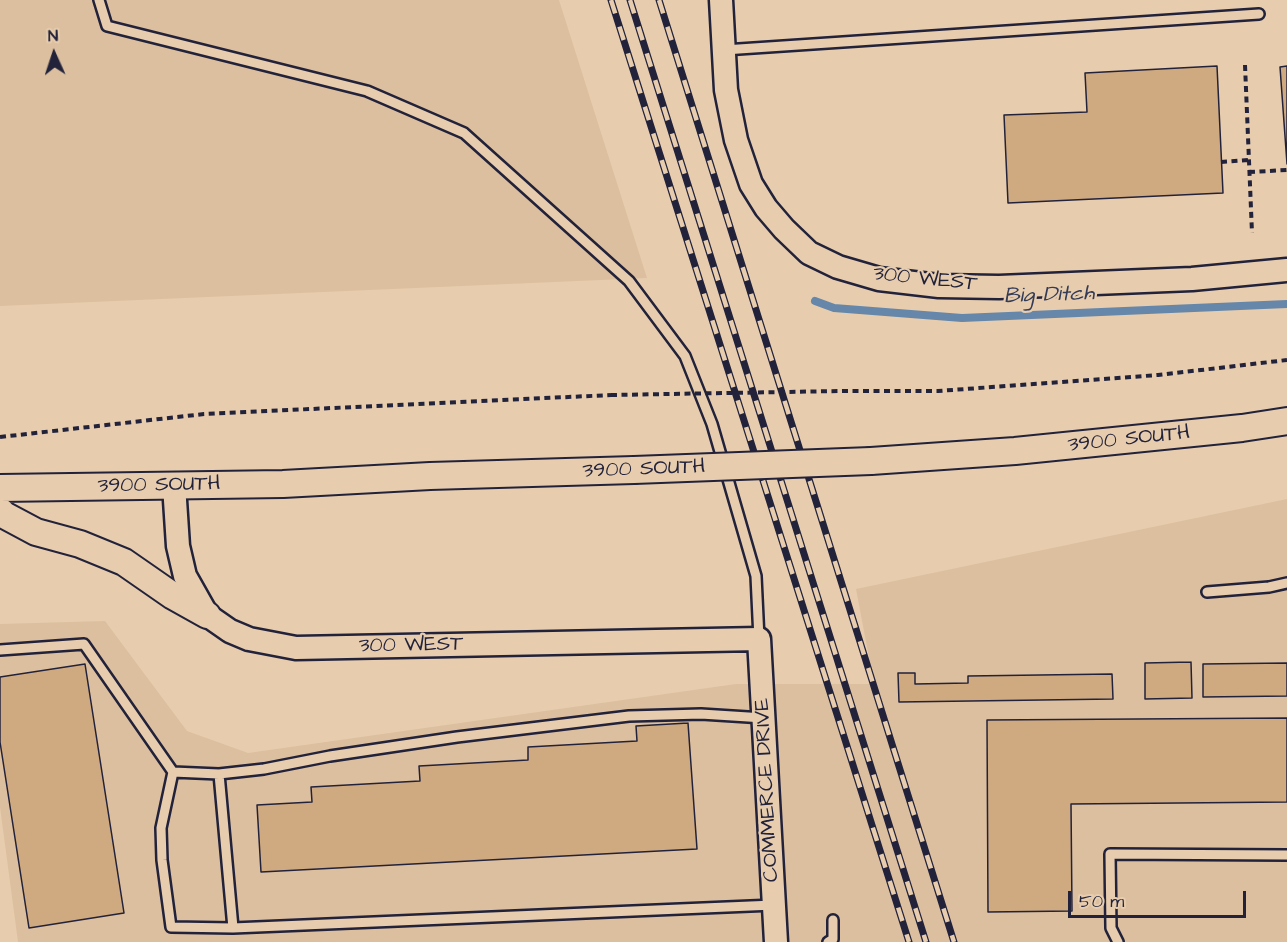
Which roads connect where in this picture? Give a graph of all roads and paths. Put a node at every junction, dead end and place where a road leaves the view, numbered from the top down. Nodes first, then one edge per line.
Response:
1 (99, 0) edge
2 (722, 0) edge
3 (1259, 14) dead end
4 (724, 50) junction
5 (1245, 65) dead end
6 (1248, 160) junction
7 (1221, 162) dead end
8 (1287, 170) edge
9 (1249, 172) junction
10 (1252, 233) dead end
11 (1287, 270) edge
12 (1287, 360) edge
13 (1287, 421) edge
14 (0, 437) edge
15 (174, 485) junction
16 (0, 488) edge
17 (0, 511) edge
18 (1287, 583) edge
19 (1207, 592) dead end
20 (207, 615) junction
21 (759, 639) junction
22 (0, 650) edge
23 (764, 718) junction
24 (173, 772) junction
25 (219, 774) junction
26 (1287, 855) edge
27 (774, 905) junction
28 (833, 920) dead end
29 (233, 928) junction
30 (776, 942) edge
31 (828, 942) edge
32 (1119, 942) edge

1 - 21 lane
2 - 4 street, 300 WEST
3 - 4 lane
4 - 11 street, 300 WEST
5 - 6 path
6 - 7 path
6 - 9 path
8 - 9 path
9 - 10 path
12 - 14 path, bridge
13 - 15 main road, 3900 SOUTH, bridge
15 - 16 main road, 3900 SOUTH
15 - 20 street, 300 WEST
17 - 20 main road
18 - 19 lane
20 - 21 street, 300 WEST
21 - 23 street, COMMERCE DRIVE
22 - 24 lane
23 - 25 lane
23 - 27 street, COMMERCE DRIVE
24 - 25 lane
24 - 29 lane
25 - 29 lane
26 - 32 lane
27 - 29 lane
27 - 30 street, COMMERCE DRIVE
28 - 31 lane

